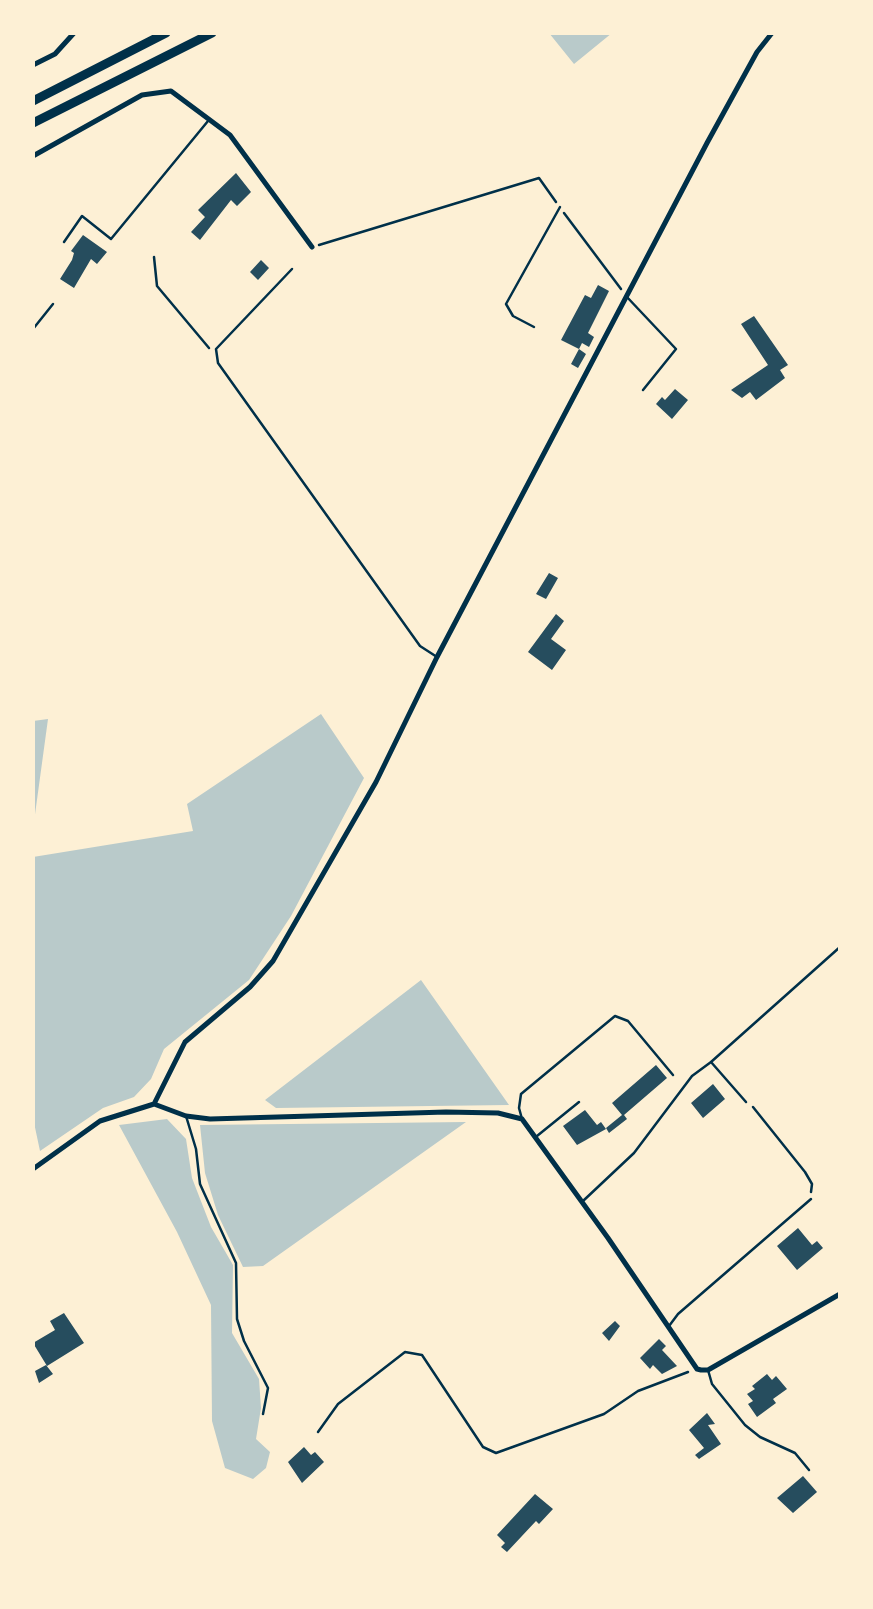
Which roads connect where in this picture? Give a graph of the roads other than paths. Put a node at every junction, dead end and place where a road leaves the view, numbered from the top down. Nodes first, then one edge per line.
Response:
1 (74, 33) edge
2 (166, 33) edge
3 (212, 33) edge
4 (772, 33) edge
5 (33, 65) edge
6 (33, 101) edge
7 (210, 118) junction
8 (33, 122) edge
9 (33, 156) edge
10 (560, 207) road end
11 (64, 242) dead end
12 (312, 247) road end
13 (292, 269) dead end
14 (626, 296) junction
15 (53, 304) dead end
16 (534, 327) dead end
17 (33, 329) edge
18 (643, 390) dead end
19 (437, 657) junction
20 (840, 947) edge
21 (711, 1062) junction
22 (673, 1075) dead end
23 (579, 1102) dead end
24 (746, 1102) road end
25 (154, 1104) junction
26 (186, 1116) junction
27 (523, 1119) junction
28 (537, 1136) junction
29 (33, 1169) edge
30 (811, 1199) road end
31 (580, 1202) junction
32 (840, 1294) edge
33 (669, 1326) junction
34 (708, 1370) junction
35 (263, 1414) dead end
36 (808, 1470) dead end

1 - 5 street
2 - 6 highway
3 - 8 highway
4 - 14 street
7 - 9 street
7 - 11 lane
7 - 12 street
10 - 16 lane
13 - 19 lane
14 - 18 lane
14 - 19 street
15 - 17 lane
19 - 25 street
20 - 21 lane
21 - 24 lane
21 - 31 lane
22 - 27 lane
23 - 28 lane
25 - 26 street
25 - 29 street
26 - 27 street
26 - 35 lane
27 - 28 street
28 - 31 street
30 - 33 lane
31 - 33 street
32 - 34 street
33 - 34 street
34 - 36 lane

